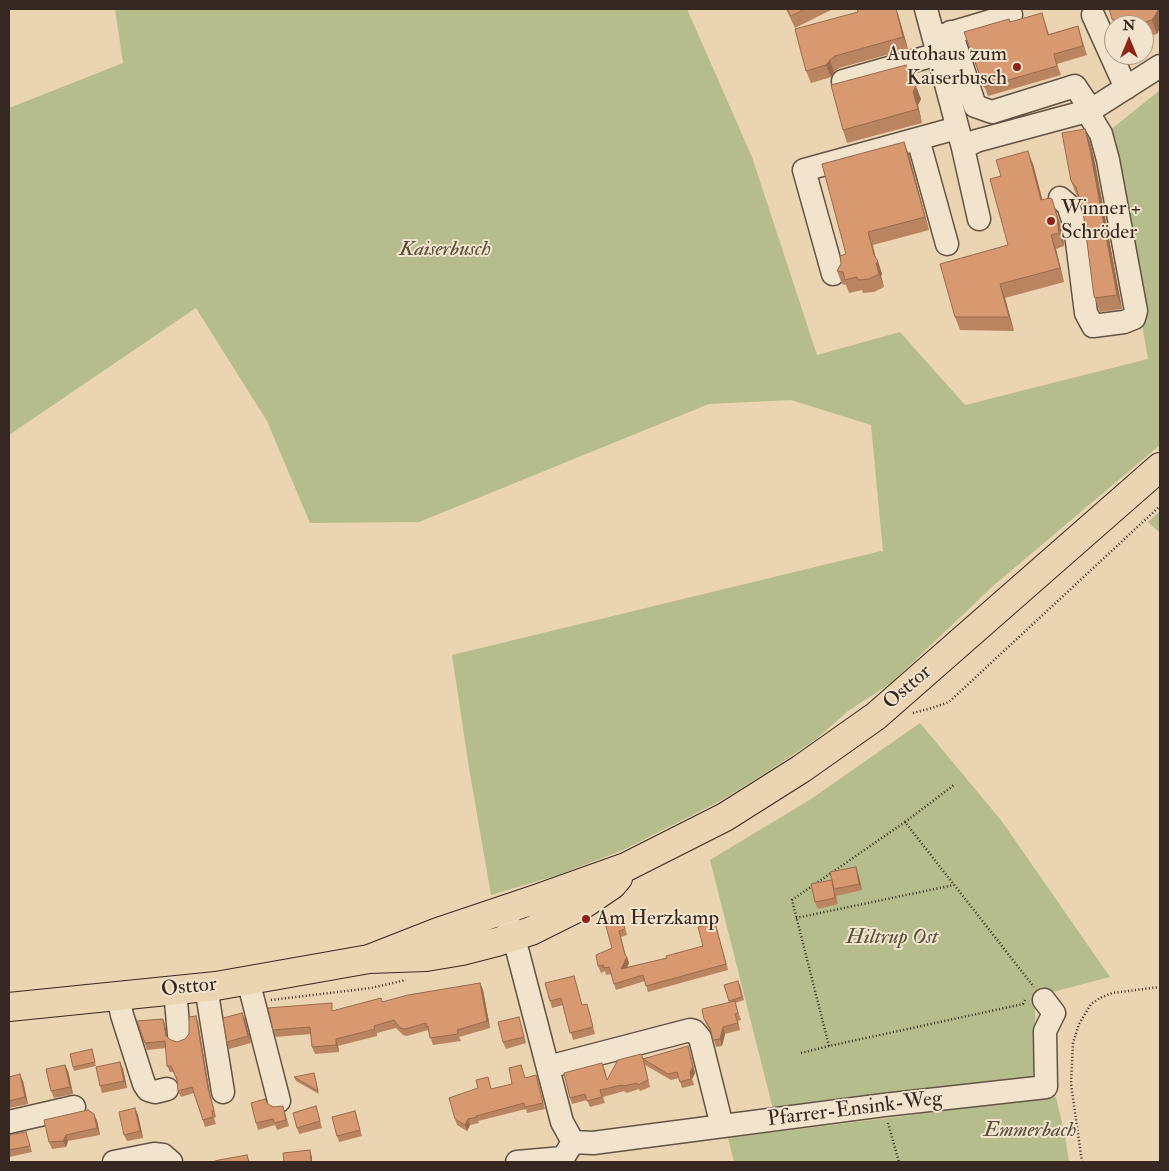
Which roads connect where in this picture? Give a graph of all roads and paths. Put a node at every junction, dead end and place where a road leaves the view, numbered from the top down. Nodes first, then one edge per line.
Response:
1 (988, 9) edge
2 (1011, 15) dead end
3 (1093, 15) dead end
4 (936, 31) edge
5 (1160, 66) edge
6 (843, 81) edge
7 (1126, 88) junction
8 (1089, 110) junction
9 (960, 138) junction
10 (918, 139) junction
11 (1060, 198) dead end
12 (979, 219) dead end
13 (948, 244) dead end
14 (833, 274) dead end
15 (1160, 467) edge
16 (1160, 506) edge
17 (910, 713) dead end
18 (954, 785) dead end
19 (905, 822) junction
20 (626, 867) junction
21 (955, 885) junction
22 (505, 910) junction
23 (796, 918) junction
24 (514, 936) junction
25 (369, 959) junction
26 (408, 979) dead end
27 (206, 987) junction
28 (1160, 987) edge
29 (170, 990) junction
30 (250, 991) junction
31 (118, 996) junction
32 (1033, 997) junction
33 (9, 1007) edge
34 (176, 1034) dead end
35 (829, 1046) junction
36 (801, 1053) dead end
37 (548, 1067) junction
38 (167, 1090) dead end
39 (223, 1092) dead end
40 (279, 1101) dead end
41 (884, 1106) junction
42 (74, 1107) dead end
43 (9, 1122) edge
44 (722, 1126) junction
45 (573, 1142) junction
46 (114, 1162) edge
47 (171, 1162) edge
48 (517, 1162) edge
49 (899, 1162) edge
50 (1082, 1162) edge

1 - 4 street
2 - 4 street
3 - 7 street
4 - 6 street
4 - 8 street
4 - 9 street
5 - 7 street
7 - 8 street
8 - 9 street
8 - 11 street
9 - 10 street
9 - 12 street
10 - 13 street
10 - 14 street
15 - 20 main road, Osttor
16 - 17 path
18 - 19 path
19 - 21 path
19 - 23 path
20 - 22 main road, Osttor
20 - 24 main road, Osttor
21 - 23 path
21 - 32 path
22 - 24 street
22 - 25 main road, Osttor
23 - 35 path
24 - 25 main road, Osttor
24 - 37 street
25 - 30 main road, Osttor
26 - 30 path
27 - 29 main road, Osttor
27 - 30 main road, Osttor
27 - 39 street
28 - 50 path
29 - 31 main road, Osttor
29 - 34 street
30 - 40 street
31 - 33 main road, Osttor
31 - 38 street
32 - 35 path
32 - 41 street, Pfarrer-Ensink-Weg
35 - 36 path
37 - 44 street
37 - 45 street
41 - 44 street, Pfarrer-Ensink-Weg
41 - 49 path
42 - 43 street
44 - 45 street, Pfarrer-Ensink-Weg
45 - 48 street
46 - 47 street

